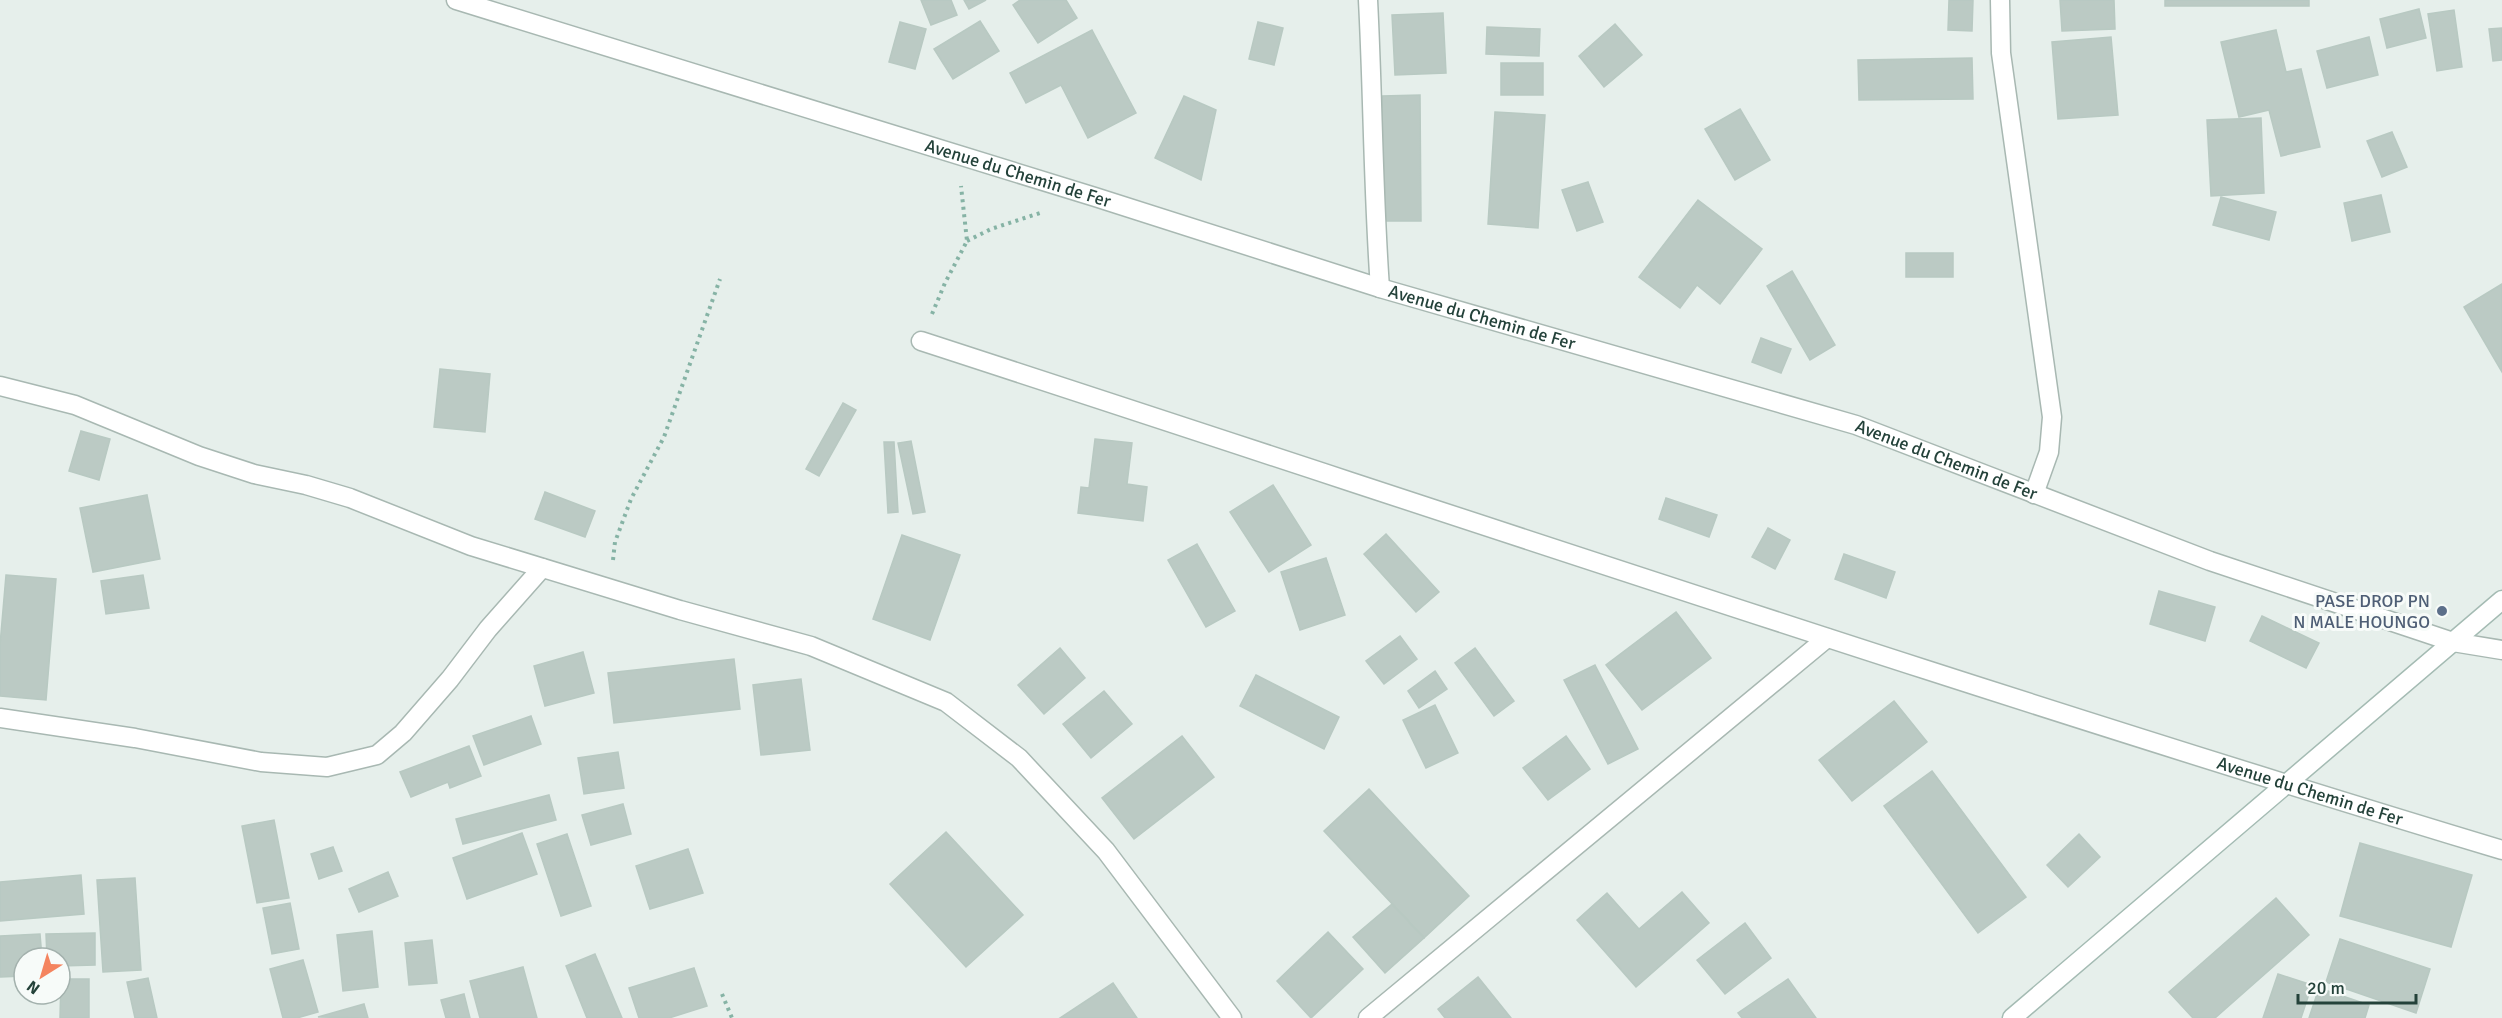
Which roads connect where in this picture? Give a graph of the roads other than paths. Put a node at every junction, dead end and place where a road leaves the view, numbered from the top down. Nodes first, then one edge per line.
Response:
1 (456, 0) edge
2 (1368, 0) edge
3 (2000, 0) edge
4 (1380, 288) junction
5 (921, 341) road end
6 (0, 386) edge
7 (2034, 494) junction
8 (542, 568) junction
9 (2502, 600) edge
10 (1827, 638) junction
11 (2453, 642) junction
12 (2502, 650) edge
13 (0, 718) edge
14 (2286, 785) junction
15 (2502, 850) edge
16 (1232, 1018) edge
17 (1368, 1018) edge
18 (2012, 1018) edge

1 - 4 street, Avenue du Chemin de Fer
2 - 4 street
3 - 7 street
4 - 7 street, Avenue du Chemin de Fer
5 - 10 street, Avenue du Chemin de Fer
6 - 8 street
7 - 11 street, Avenue du Chemin de Fer
8 - 13 street
8 - 16 street
9 - 11 street
10 - 14 street, Avenue du Chemin de Fer
10 - 17 street
11 - 12 street, Avenue du Chemin de Fer
11 - 14 street
14 - 15 street, Avenue du Chemin de Fer
14 - 18 street

